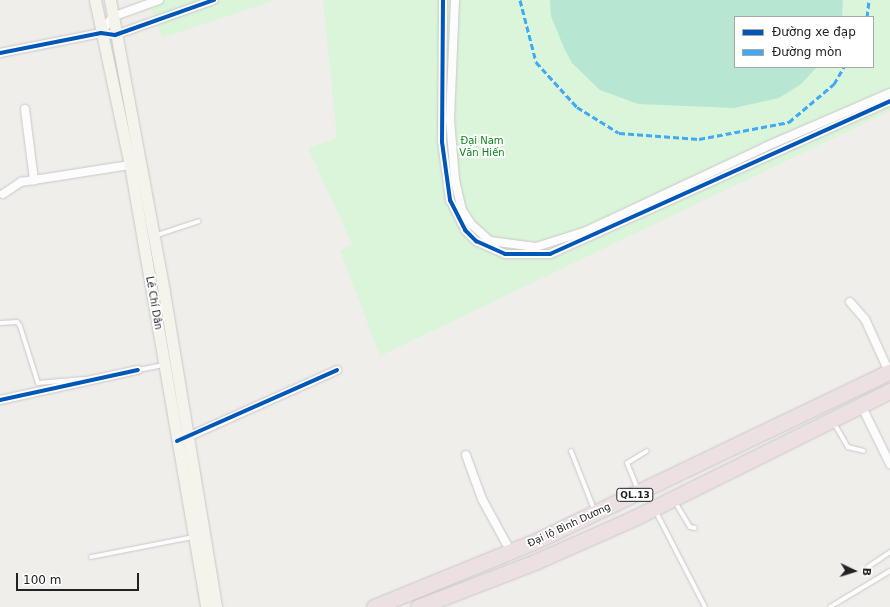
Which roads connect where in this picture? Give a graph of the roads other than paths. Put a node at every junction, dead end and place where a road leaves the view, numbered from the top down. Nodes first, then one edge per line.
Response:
1 (95, 0) edge
2 (110, 0) edge
3 (159, 0) edge
4 (214, 0) edge
5 (443, 0) edge
6 (455, 0) edge
7 (112, 17) junction
8 (101, 33) junction
9 (115, 35) junction
10 (0, 53) edge
11 (890, 93) edge
12 (890, 101) edge
13 (25, 109) dead end
14 (130, 165) junction
15 (34, 180) junction
16 (3, 194) dead end
17 (199, 221) dead end
18 (154, 236) junction
19 (850, 302) dead end
20 (0, 324) edge
21 (165, 365) junction
22 (138, 370) junction
23 (337, 370) dead end
24 (890, 371) edge
25 (890, 391) edge
26 (0, 400) edge
27 (861, 405) junction
28 (832, 419) junction
29 (188, 438) junction
30 (177, 441) junction
31 (571, 450) dead end
32 (647, 451) dead end
33 (864, 451) dead end
34 (466, 455) dead end
35 (890, 464) edge
36 (639, 493) junction
37 (673, 498) junction
38 (654, 508) junction
39 (596, 513) junction
40 (695, 528) dead end
41 (195, 536) junction
42 (511, 552) junction
43 (890, 552) edge
44 (91, 557) dead end
45 (473, 567) junction
46 (868, 568) dead end
47 (890, 571) edge
48 (480, 583) junction
49 (206, 607) edge
50 (216, 607) edge
51 (374, 607) edge
52 (418, 607) edge
53 (705, 607) edge
54 (830, 607) edge

1 - 8 main road, Lê Chí Dân
2 - 7 main road, Lê Chí Dân
3 - 7 street
4 - 9 street
5 - 12 street
6 - 11 street
7 - 8 street
7 - 9 main road, Lê Chí Dân
8 - 9 street
8 - 10 street
8 - 14 main road, Lê Chí Dân
9 - 18 main road, Lê Chí Dân
13 - 15 street
14 - 15 street
14 - 21 main road, Lê Chí Dân
15 - 16 street
17 - 18 lane
18 - 29 main road, Lê Chí Dân
19 - 24 street
20 - 22 lane
21 - 22 lane
21 - 30 main road, Lê Chí Dân
22 - 26 street
23 - 29 street
24 - 36 highway, Đại lộ Bình Dương / QL.13
25 - 27 highway, Đại lộ Bình Dương / QL.13
27 - 28 highway, Đại lộ Bình Dương / QL.13
27 - 35 street
28 - 33 lane
28 - 37 highway, Đại lộ Bình Dương / QL.13
29 - 30 street
29 - 50 main road, Lê Chí Dân
30 - 41 main road, Lê Chí Dân
31 - 39 lane
32 - 36 lane
34 - 42 street
36 - 39 highway, Đại lộ Bình Dương / QL.13
37 - 38 highway, Đại lộ Bình Dương / QL.13
37 - 40 lane
38 - 48 highway, Đại lộ Bình Dương / QL.13
38 - 53 lane
39 - 42 highway, Đại lộ Bình Dương / QL.13
41 - 44 lane
41 - 49 main road, Lê Chí Dân
42 - 45 highway, Đại lộ Bình Dương / QL.13
43 - 46 lane
45 - 48 highway
45 - 51 highway, Đại lộ Bình Dương / QL.13
47 - 54 lane
48 - 52 highway, Đại lộ Bình Dương / QL.13

